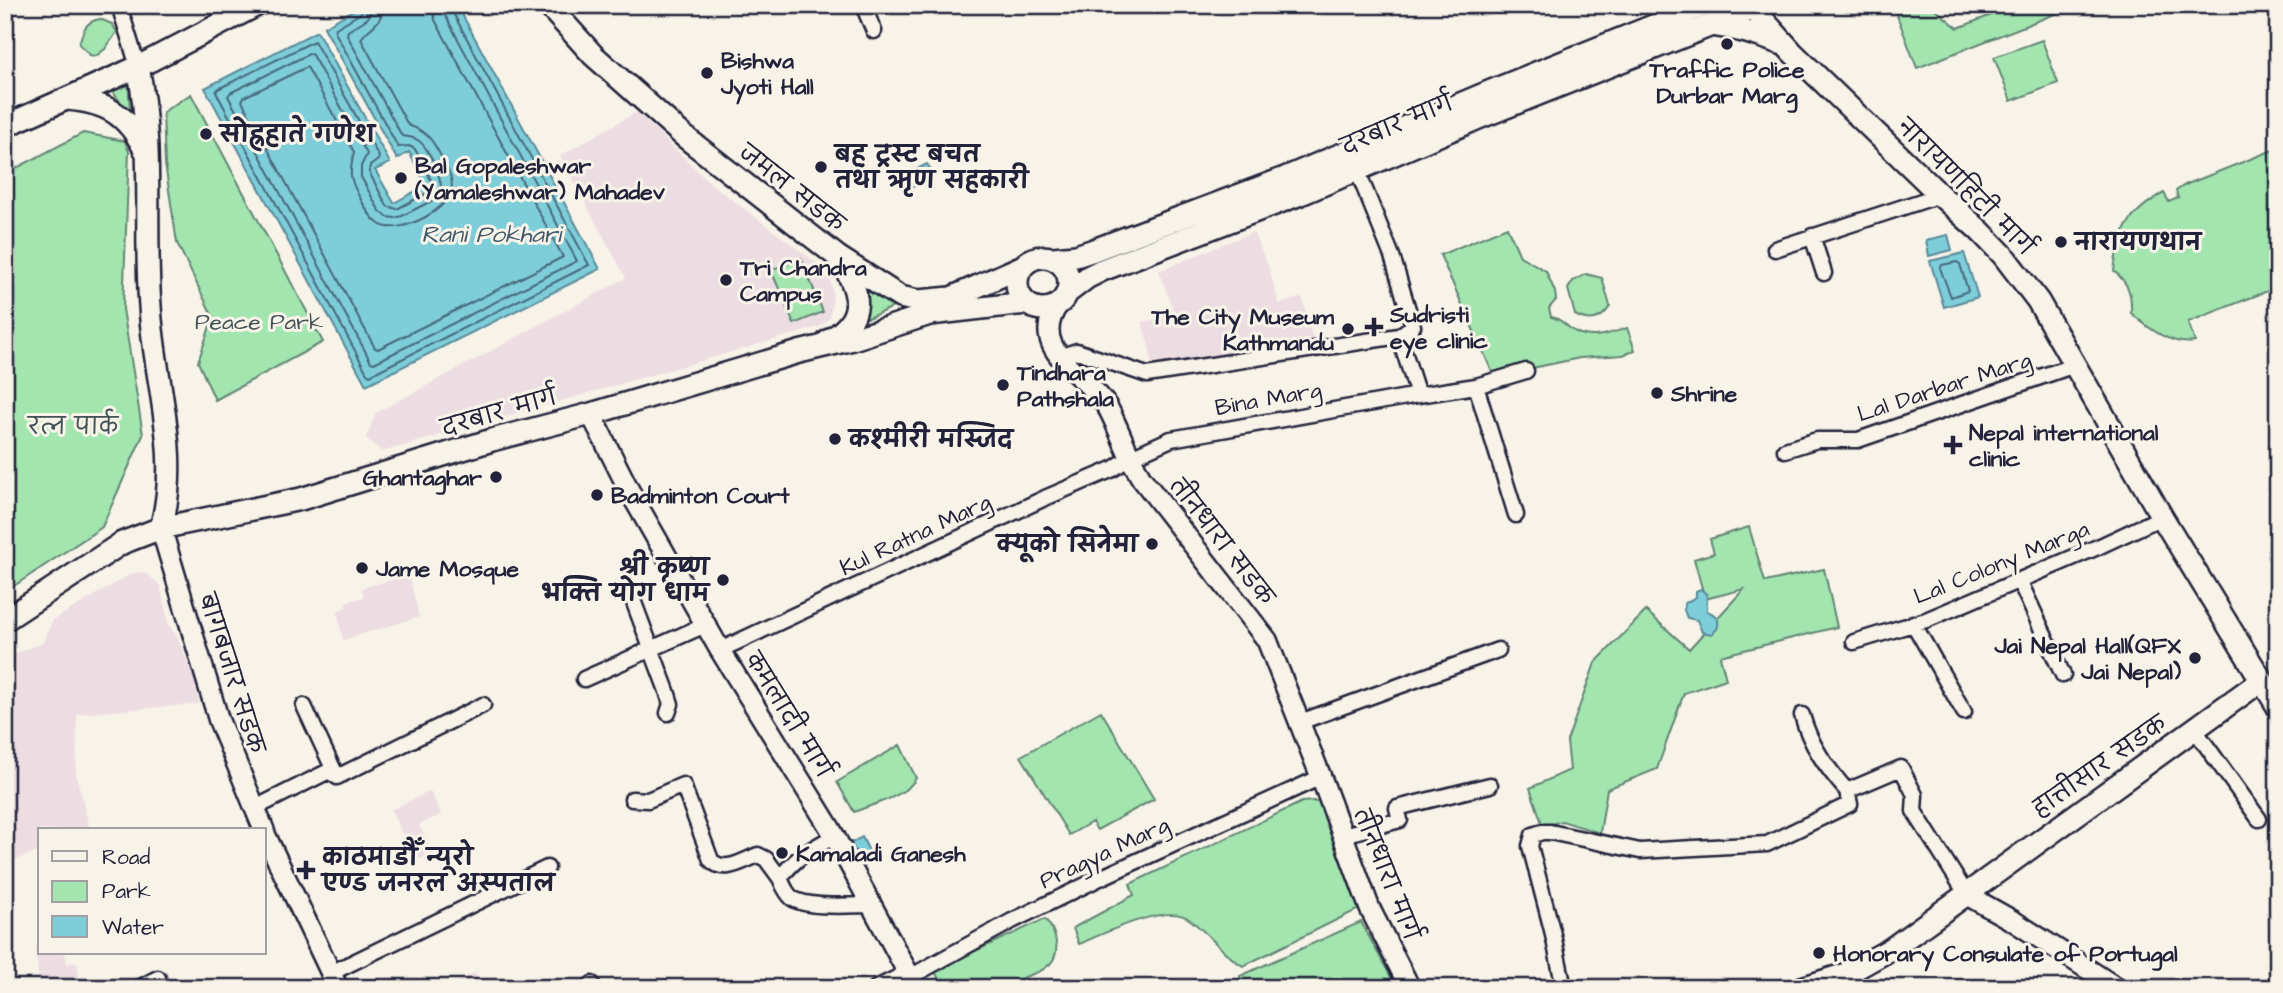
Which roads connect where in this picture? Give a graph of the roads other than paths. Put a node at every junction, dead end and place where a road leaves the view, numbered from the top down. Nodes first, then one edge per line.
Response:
1 (119, 5) edge
2 (257, 5) edge
3 (548, 5) edge
4 (863, 5) edge
5 (1751, 7) edge
6 (1706, 10) edge
7 (874, 31) dead end
8 (1787, 47) junction
9 (138, 66) junction
10 (67, 99) junction
11 (5, 125) edge
12 (146, 152) junction
13 (1357, 170) junction
14 (1940, 195) junction
15 (1812, 236) junction
16 (1775, 249) dead end
17 (838, 257) junction
18 (1053, 258) junction
19 (1021, 267) junction
20 (1824, 273) dead end
21 (1063, 298) junction
22 (1026, 303) junction
23 (1399, 336) junction
24 (814, 349) junction
25 (1057, 355) junction
26 (2075, 365) junction
27 (1525, 371) dead end
28 (1476, 386) junction
29 (1418, 395) junction
30 (591, 414) junction
31 (1785, 450) dead end
32 (1129, 458) junction
33 (1516, 514) dead end
34 (2162, 517) junction
35 (161, 528) junction
36 (2019, 580) junction
37 (630, 592) dead end
38 (5, 620) edge
39 (1913, 623) junction
40 (705, 625) junction
41 (1854, 642) dead end
42 (652, 649) junction
43 (720, 650) junction
44 (1498, 650) dead end
45 (2063, 675) dead end
46 (584, 679) dead end
47 (2262, 680) junction
48 (483, 705) dead end
49 (304, 706) dead end
50 (2278, 707) edge
51 (1964, 712) dead end
52 (668, 713) dead end
53 (1802, 715) dead end
54 (1300, 722) junction
55 (2195, 730) junction
56 (337, 777) junction
57 (1321, 777) junction
58 (1490, 785) dead end
59 (1847, 791) junction
60 (632, 799) dead end
61 (253, 809) junction
62 (2259, 819) dead end
63 (262, 828) edge
64 (266, 835) edge
65 (1343, 835) junction
66 (835, 836) junction
67 (547, 868) dead end
68 (780, 878) junction
69 (1967, 895) junction
70 (872, 905) junction
71 (158, 978) dead end
72 (912, 979) edge
73 (335, 980) edge
74 (138, 988) edge
75 (876, 988) edge
76 (1410, 988) edge
77 (1564, 988) edge
78 (1802, 988) edge
79 (2118, 988) edge

1 - 9 street
2 - 9 main road
3 - 17 main road, जमल सडक
4 - 7 street
5 - 6 main road, दरबार मार्ग
5 - 8 main road, नारायणहिटी मार्ग
6 - 8 main road
6 - 13 main road, दरबार मार्ग
6 - 18 main road, दरबार मार्ग
8 - 14 main road, नारायणहिटी मार्ग
9 - 10 main road
9 - 12 main road
10 - 11 main road
10 - 12 main road
12 - 35 main road
13 - 21 main road, दरबार मार्ग
13 - 23 street
14 - 15 street
14 - 26 main road, नारायणहिटी मार्ग
15 - 16 street
15 - 20 street
17 - 19 main road, जमल सडक
17 - 24 main road
18 - 19 main road
18 - 21 main road
19 - 22 main road
21 - 22 main road
21 - 25 main road
22 - 24 main road, दरबार मार्ग
23 - 25 street
23 - 29 street
24 - 30 main road, दरबार मार्ग
25 - 32 main road, तीनधारा सडक
26 - 31 street, Lal Darbar Marg
26 - 34 main road, नारायणहिटी मार्ग
27 - 28 street, Bina Marg
28 - 29 street, Bina Marg
28 - 33 street
29 - 32 street, Bina Marg
30 - 35 main road, दरबार मार्ग
30 - 40 main road, कमलादी मार्ग
32 - 43 street, Kul Ratna Marg
32 - 54 main road, तीनधारा सडक
34 - 36 street, Lal Colony Marga
34 - 47 main road, नारायणहिटी मार्ग
35 - 38 main road, दरबार मार्ग
35 - 61 main road, बागबजार सडक
36 - 39 street, Lal Colony Marga
36 - 45 street
37 - 42 street
39 - 41 street, Lal Colony Marga
39 - 51 street
40 - 42 street
40 - 43 main road, कमलादी मार्ग
42 - 46 street
42 - 52 street
43 - 66 main road, कमलादी मार्ग
44 - 54 street
47 - 50 main road, नारायणहिटी मार्ग
47 - 55 main road, हात्तीसार सडक
48 - 56 street
49 - 56 street
53 - 59 street
54 - 57 main road, तीनधारा सडक
55 - 62 street
55 - 69 main road, हात्तीसार सडक
56 - 61 street
57 - 65 main road, तीनधारा मार्ग
57 - 72 street, Pragya Marg
58 - 65 street
59 - 69 street
59 - 77 street
60 - 68 street
61 - 63 main road, बागबजार सडक
64 - 73 main road, बागबजार सडक
65 - 76 main road, तीनधारा मार्ग
66 - 68 street
66 - 70 main road, कमलादी मार्ग
67 - 73 street
68 - 70 street
69 - 78 main road, हात्तीसार सडक
69 - 79 main road
70 - 72 main road, कमलादी मार्ग
71 - 74 street
72 - 75 street, Pragya Marg

